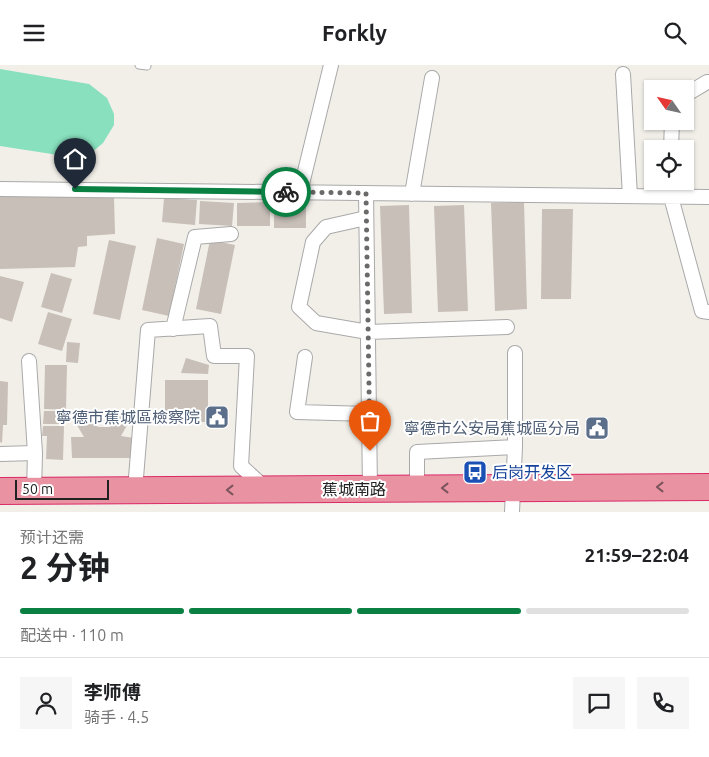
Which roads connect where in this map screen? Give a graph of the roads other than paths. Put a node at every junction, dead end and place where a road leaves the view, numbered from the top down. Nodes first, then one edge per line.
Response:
1 (139, 65) edge
2 (331, 65) edge
3 (147, 66) dead end
4 (623, 74) dead end
5 (432, 78) dead end
6 (709, 82) edge
7 (694, 90) edge
8 (0, 189) edge
9 (671, 190) edge
10 (300, 192) junction
11 (366, 193) junction
12 (412, 194) junction
13 (630, 196) junction
14 (671, 197) junction
15 (709, 197) edge
16 (366, 218) junction
17 (231, 234) dead end
18 (709, 313) edge
19 (506, 327) dead end
20 (173, 329) junction
21 (368, 332) junction
22 (516, 353) dead end
23 (305, 357) dead end
24 (29, 361) dead end
25 (369, 414) junction
26 (515, 447) junction
27 (35, 453) junction
28 (0, 454) edge
29 (709, 487) edge
30 (267, 489) junction
31 (370, 489) junction
32 (417, 489) junction
33 (135, 490) junction
34 (0, 491) edge
35 (34, 491) junction
36 (513, 500) edge

1 - 3 lane
2 - 10 street
4 - 13 street
5 - 12 street
6 - 7 street
8 - 10 street
9 - 14 street
10 - 11 street
11 - 12 street
11 - 16 street
12 - 13 street
13 - 14 street
14 - 15 street
14 - 18 street
16 - 21 street
16 - 21 street
17 - 20 street
19 - 21 street
20 - 30 street
20 - 33 street
21 - 25 street
22 - 26 street
23 - 25 street
24 - 27 street
25 - 31 street
26 - 32 street
26 - 36 street
27 - 28 street
27 - 35 street
29 -> 36 highway, 蕉城南路
30 - 31 highway, 蕉城南路
30 -> 33 highway, 蕉城南路
31 - 32 highway, 蕉城南路
36 -> 32 highway, 蕉城南路
33 - 35 highway, 蕉城南路
34 - 35 highway, 蕉城南路

